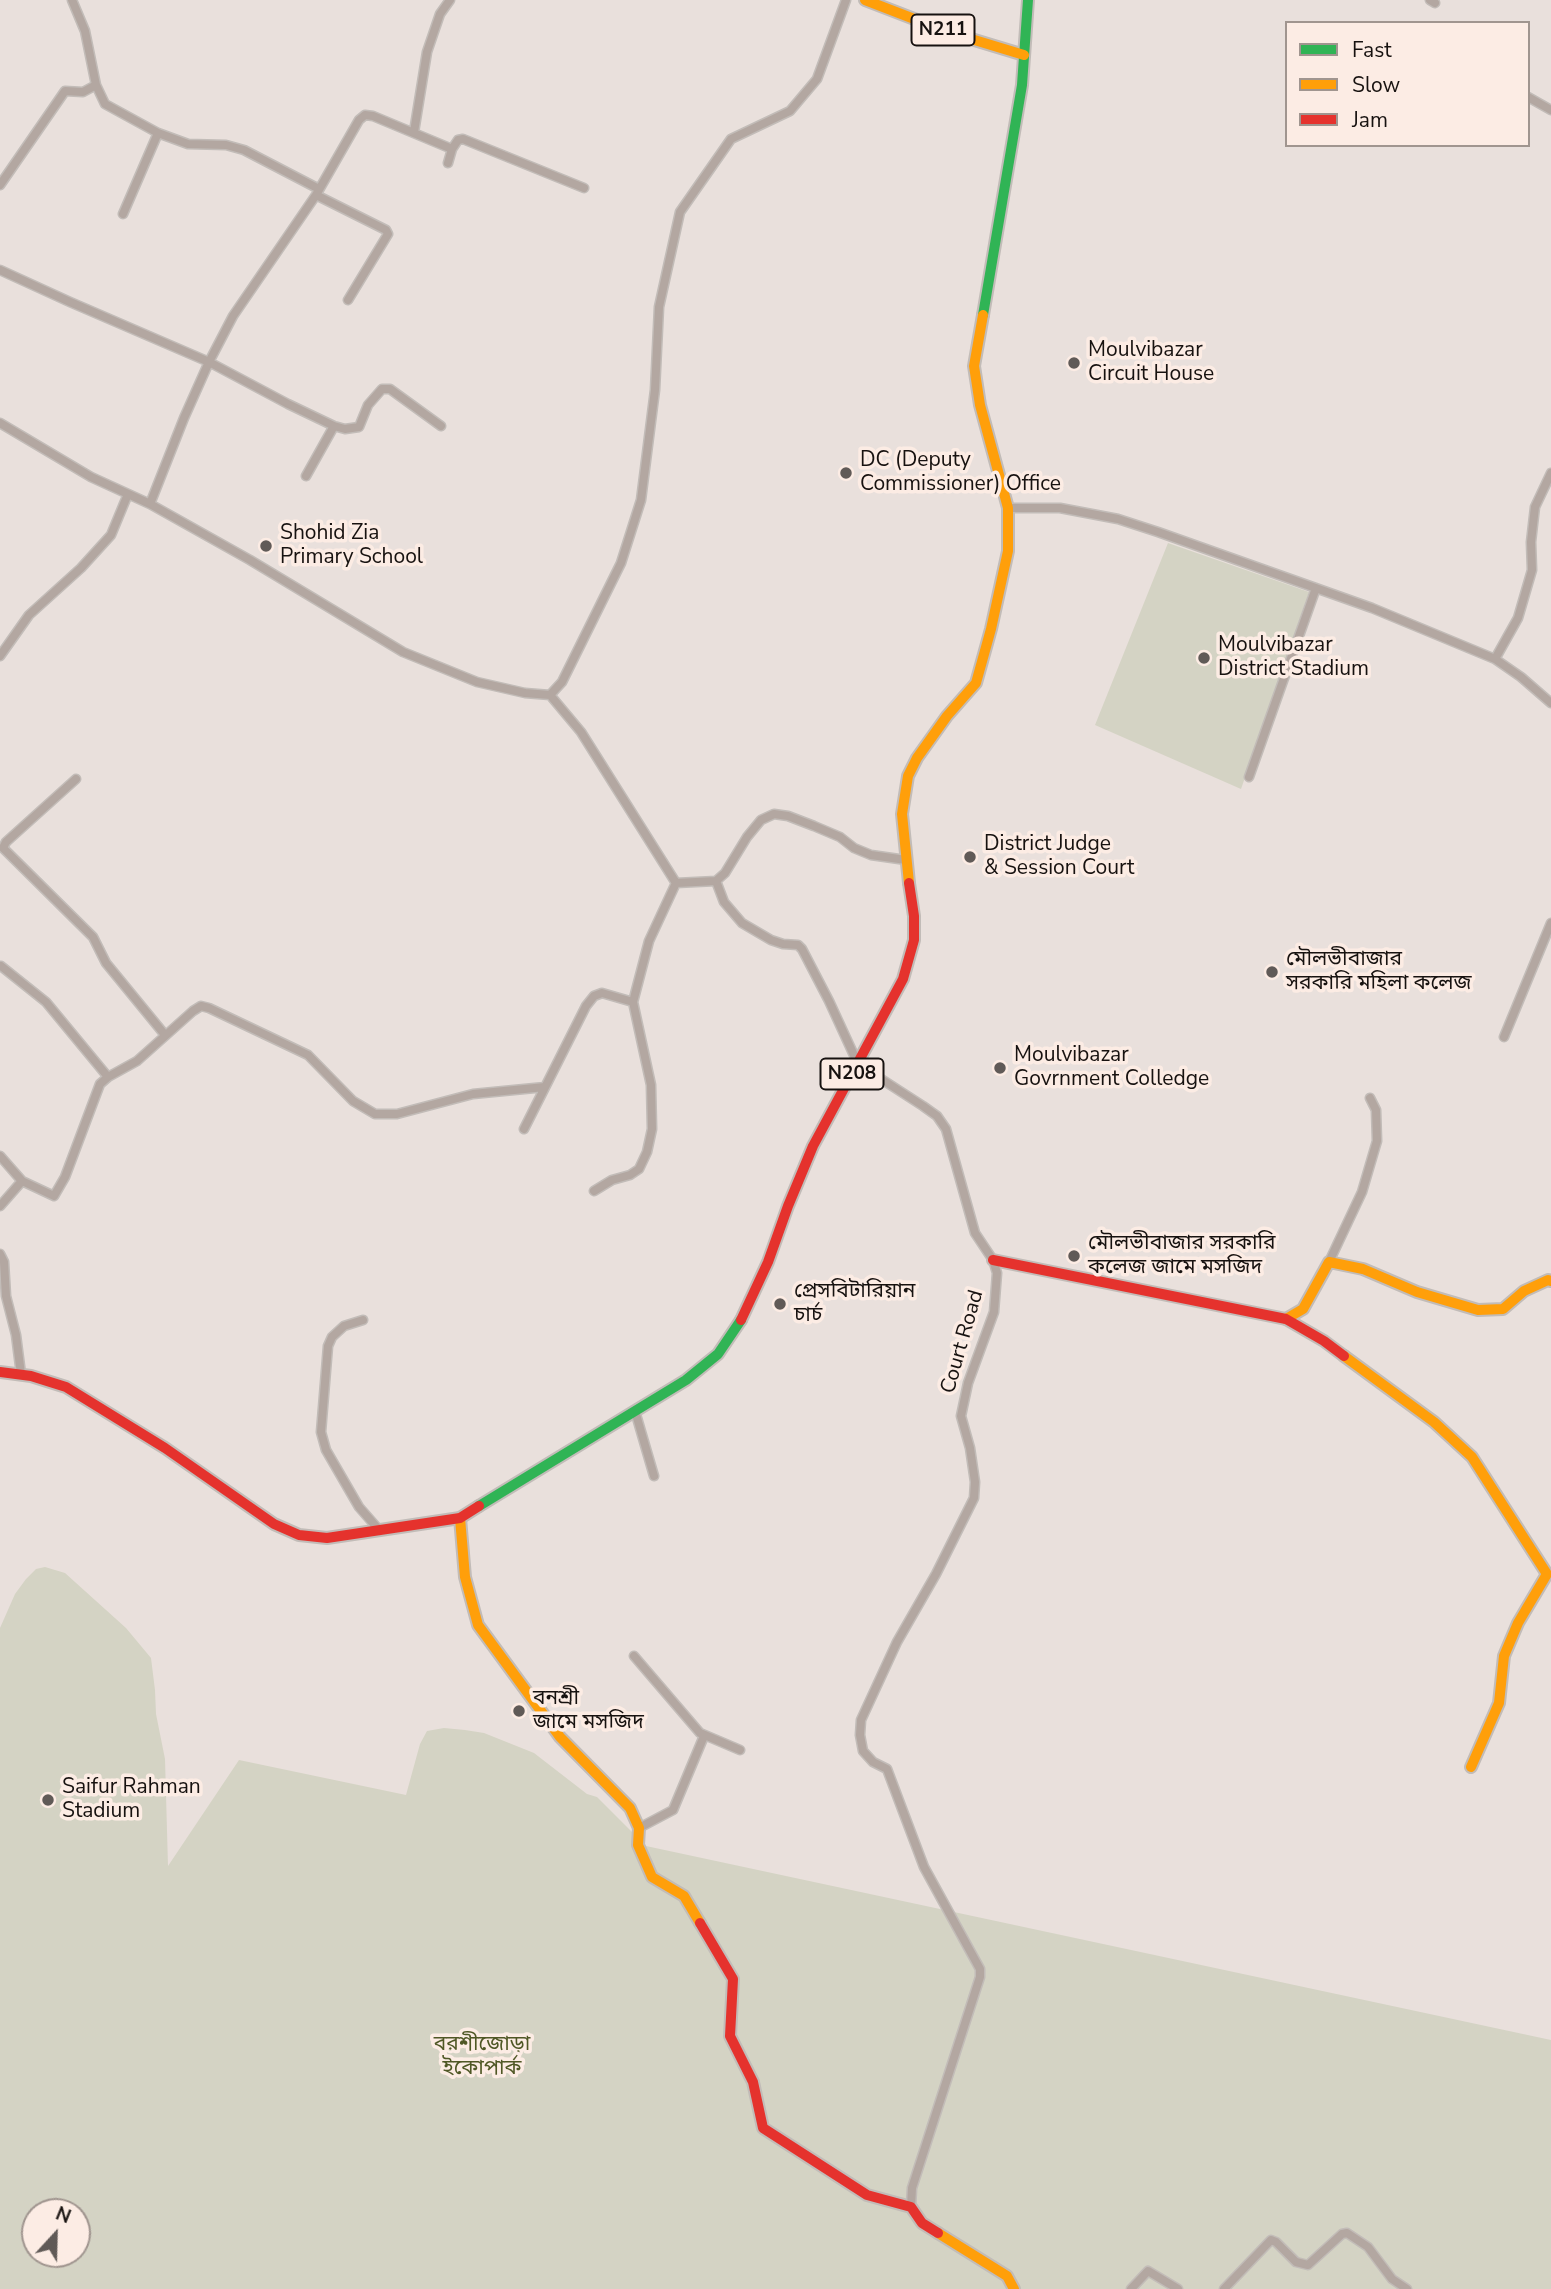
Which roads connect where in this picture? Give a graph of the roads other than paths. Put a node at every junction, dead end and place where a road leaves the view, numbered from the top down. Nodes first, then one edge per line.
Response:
1 (72, 0) edge
2 (450, 0) edge
3 (846, 0) edge
4 (864, 0) edge
5 (1028, 0) edge
6 (1024, 55) junction
7 (96, 85) junction
8 (1530, 98) edge
9 (1551, 110) edge
10 (158, 132) junction
11 (414, 132) junction
12 (452, 149) junction
13 (448, 163) dead end
14 (0, 185) edge
15 (584, 188) dead end
16 (318, 192) junction
17 (123, 214) dead end
18 (0, 270) edge
19 (348, 299) dead end
20 (209, 362) junction
21 (0, 423) edge
22 (334, 426) junction
23 (441, 426) dead end
24 (1551, 474) edge
25 (306, 476) dead end
26 (128, 494) junction
27 (150, 504) junction
28 (1007, 508) junction
29 (1316, 588) junction
30 (0, 656) edge
31 (1495, 659) junction
32 (550, 695) junction
33 (1551, 703) edge
34 (1249, 777) dead end
35 (76, 779) dead end
36 (906, 860) junction
37 (716, 881) junction
38 (676, 883) junction
39 (1551, 923) edge
40 (1, 966) edge
41 (633, 1002) junction
42 (165, 1035) junction
43 (1504, 1037) dead end
44 (858, 1064) junction
45 (108, 1077) junction
46 (545, 1087) junction
47 (1370, 1098) dead end
48 (524, 1129) dead end
49 (0, 1156) edge
50 (22, 1181) junction
51 (594, 1191) dead end
52 (0, 1206) edge
53 (0, 1254) edge
54 (993, 1260) junction
55 (1329, 1262) junction
56 (1551, 1281) edge
57 (363, 1320) dead end
58 (1286, 1320) junction
59 (0, 1372) edge
60 (21, 1374) junction
61 (635, 1411) junction
62 (654, 1476) dead end
63 (460, 1518) junction
64 (380, 1531) junction
65 (634, 1656) dead end
66 (704, 1736) junction
67 (740, 1750) dead end
68 (1471, 1767) dead end
69 (639, 1828) junction
70 (911, 2207) junction
71 (1014, 2289) edge
72 (1131, 2289) edge
73 (1178, 2289) edge
74 (1224, 2289) edge
75 (1407, 2289) edge

1 - 7 street
2 - 11 street
3 - 32 street
4 - 6 main road, N211
5 - 6 main road, N208
6 - 28 main road, N208
7 - 10 street
7 - 14 street
8 - 9 street
10 - 16 street
10 - 17 street
11 - 12 street
11 - 16 street
12 - 13 street
12 - 15 street
16 - 19 street
16 - 20 street
18 - 20 street
20 - 22 street
20 - 27 street
21 - 26 street
22 - 23 street
22 - 25 street
24 - 31 street
26 - 27 street
26 - 30 street
27 - 32 street
28 - 29 street
28 - 36 main road, N208
29 - 31 street
29 - 34 street
31 - 33 street
32 - 38 street
35 - 42 street
36 - 37 street
36 - 44 main road, N208
37 - 38 street
37 - 44 street
38 - 41 street
39 - 43 street
40 - 45 street
41 - 46 street
41 - 51 street
42 - 45 street
42 - 46 street
44 - 54 street, Court Road
44 - 61 main road, N208
45 - 50 street
46 - 48 street
47 - 55 street
49 - 50 street
50 - 52 street
53 - 60 street
54 - 58 main road
54 - 70 street, Court Road
55 - 56 main road
55 - 58 main road
57 - 64 street
58 - 68 main road
59 - 60 main road, N208
60 - 64 main road, N208
61 - 62 street
61 - 63 main road, N208
63 - 64 main road, N208
63 - 69 main road
65 - 66 street
66 - 67 street
66 - 69 street
69 - 70 main road
70 - 71 main road
72 - 73 street
74 - 75 street

